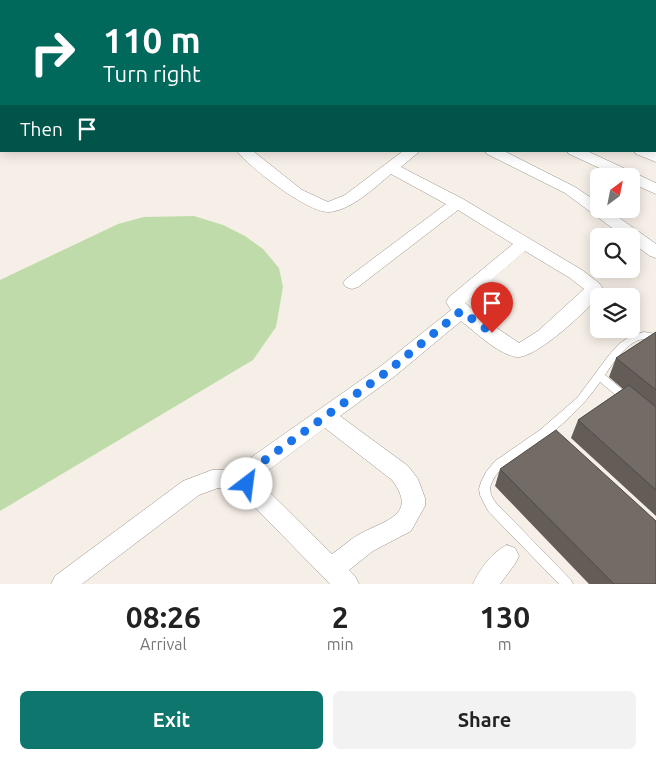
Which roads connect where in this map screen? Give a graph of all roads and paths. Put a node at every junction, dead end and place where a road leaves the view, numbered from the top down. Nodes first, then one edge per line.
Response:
1 (245, 152) edge
2 (412, 152) edge
3 (494, 152) edge
4 (576, 152) edge
5 (643, 152) edge
6 (656, 158) edge
7 (391, 168) junction
8 (611, 168) edge
9 (640, 182) edge
10 (656, 189) edge
11 (457, 203) junction
12 (524, 243) junction
13 (656, 252) edge
14 (352, 283) dead end
15 (461, 311) junction
16 (656, 338) edge
17 (600, 376) junction
18 (635, 406) edge
19 (325, 416) junction
20 (247, 484) junction
21 (507, 556) dead end
22 (339, 576) edge
23 (63, 584) edge
24 (486, 584) edge
25 (567, 584) edge

1 - 7 street
2 - 7 street
3 - 13 street
4 - 8 street
5 - 6 street
7 - 11 street
9 - 10 street
11 - 12 street
11 - 14 street
12 - 15 street
12 - 15 street
15 - 19 street
16 - 17 lane
17 - 18 lane
17 - 25 lane
19 - 20 street
19 - 22 street
20 - 22 street
20 - 23 street
21 - 24 street

